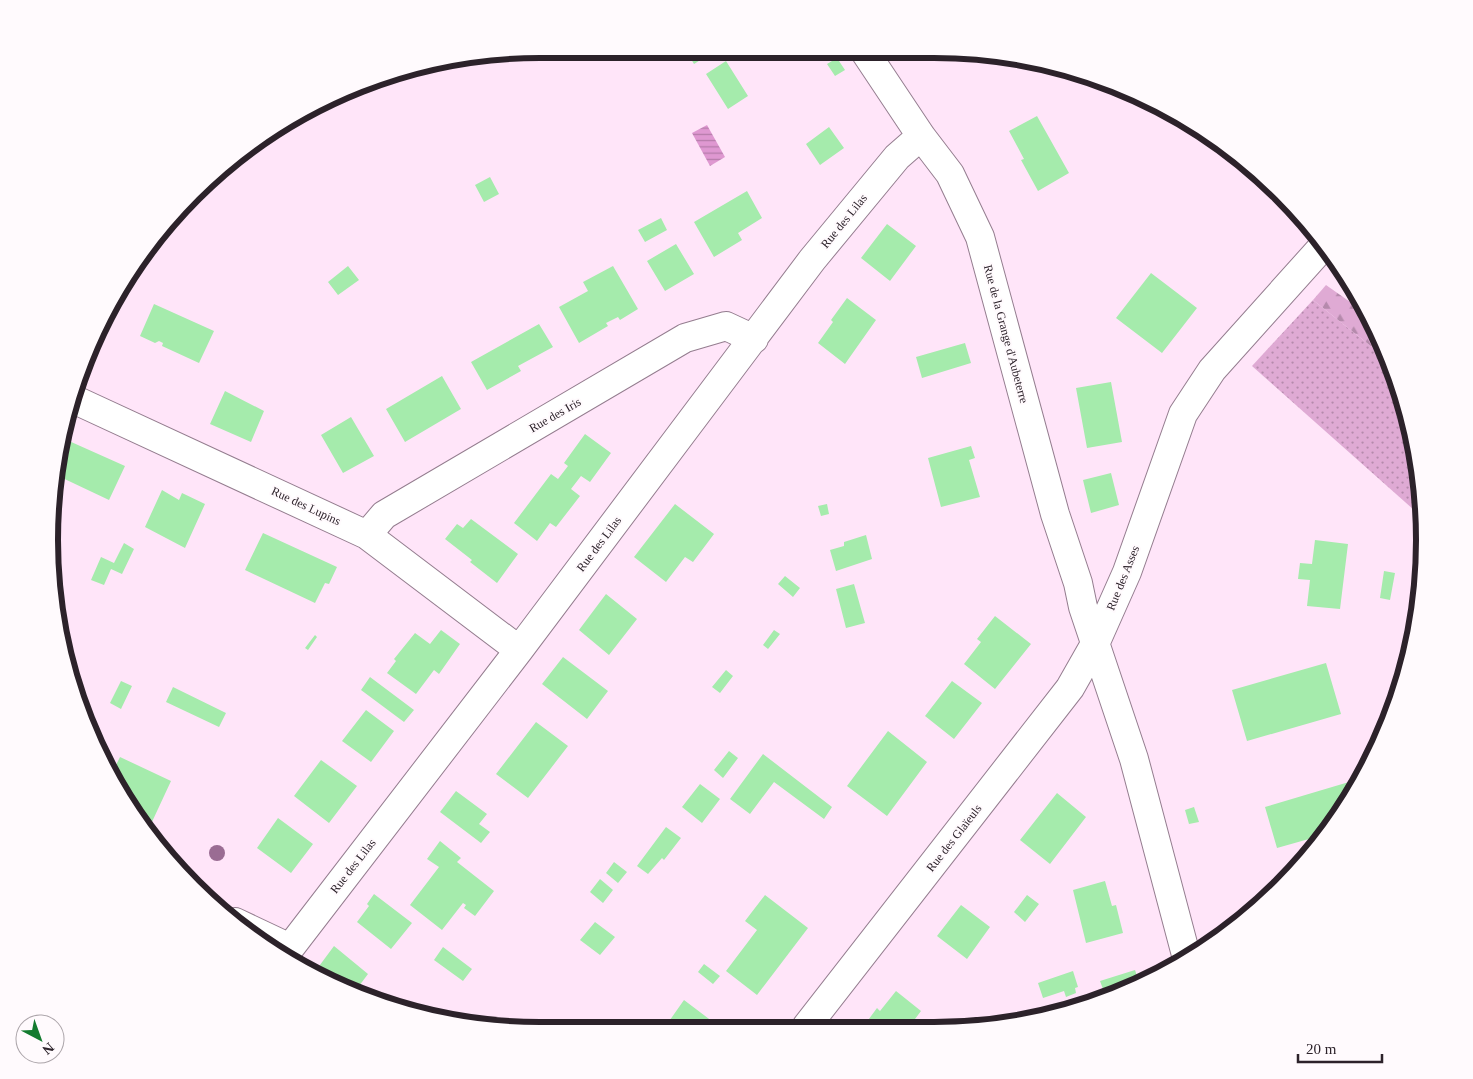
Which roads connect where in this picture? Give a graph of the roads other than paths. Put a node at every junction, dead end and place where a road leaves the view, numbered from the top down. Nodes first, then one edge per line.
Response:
1 (869, 58) edge
2 (921, 136) junction
3 (1319, 251) edge
4 (754, 339) junction
5 (78, 401) edge
6 (366, 535) junction
7 (1095, 644) junction
8 (519, 650) junction
9 (1185, 950) edge
10 (289, 951) edge
11 (810, 1022) edge

1 - 2 street, Rue de la Grange d'Aubeterre
2 - 4 street, Rue des Lilas
2 - 7 street, Rue de la Grange d'Aubeterre
3 - 7 street, Rue des Asses
4 - 6 street, Rue des Iris
4 - 8 street, Rue des Lilas
5 - 6 street, Rue des Lupins
6 - 8 street, Rue des Lupins
7 - 9 street
7 - 11 street, Rue des Glaïeuls
8 - 10 street, Rue des Lilas

